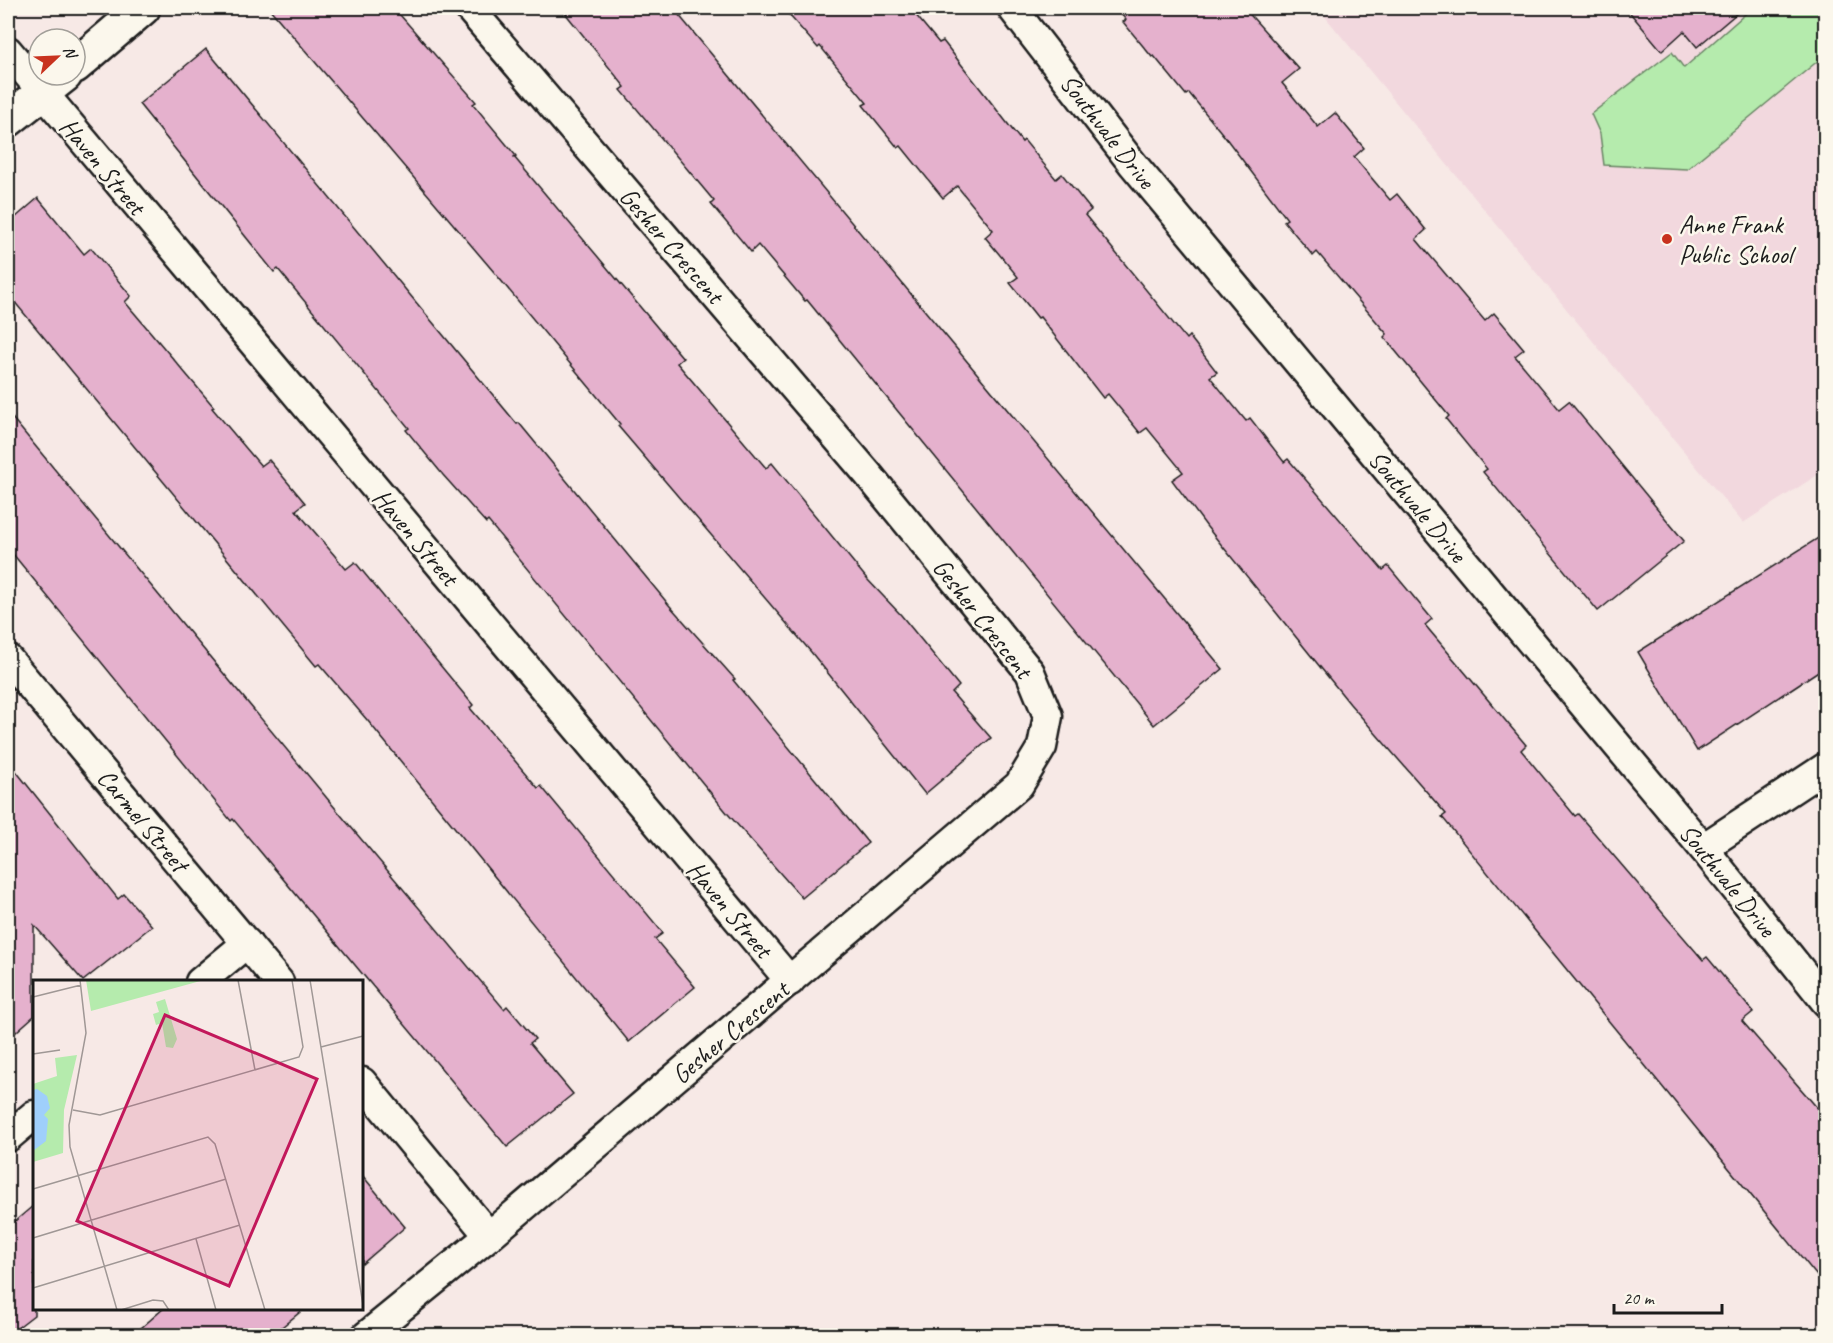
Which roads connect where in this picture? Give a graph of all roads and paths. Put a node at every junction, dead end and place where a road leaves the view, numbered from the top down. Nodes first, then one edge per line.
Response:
1 (143, 8) edge
2 (469, 8) edge
3 (1012, 8) edge
4 (8, 51) edge
5 (87, 56) edge
6 (27, 65) edge
7 (50, 87) edge
8 (56, 87) edge
9 (8, 120) edge
10 (8, 659) edge
11 (1826, 767) edge
12 (1702, 848) junction
13 (247, 943) junction
14 (201, 980) edge
15 (278, 980) edge
16 (790, 981) junction
17 (1826, 1002) edge
18 (363, 1083) edge
19 (33, 1116) edge
20 (8, 1137) edge
21 (489, 1236) junction
22 (366, 1335) edge

1 - 5 street
2 - 16 street, Gesher Crescent
3 - 12 street, Southvale Drive
4 - 6 street, Haven Street
7 - 9 street
8 - 16 street, Haven Street
10 - 13 street, Carmel Street
11 - 12 street
12 - 17 street, Southvale Drive
13 - 14 street
13 - 15 street, Carmel Street
16 - 21 street, Gesher Crescent
18 - 21 street
19 - 20 street
21 - 22 street, Gesher Crescent

